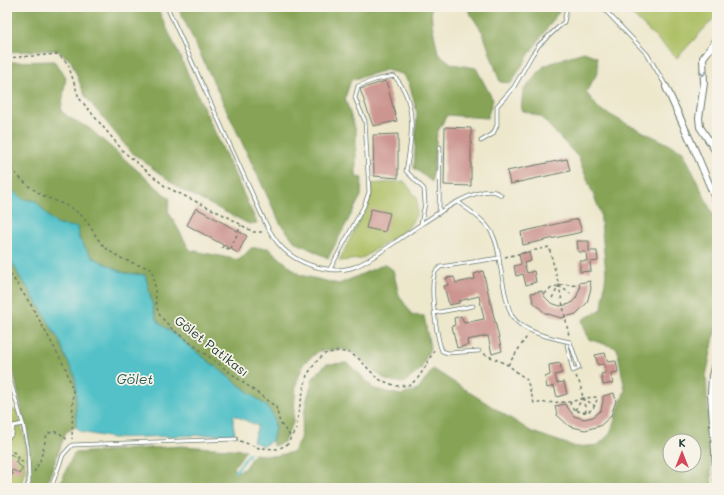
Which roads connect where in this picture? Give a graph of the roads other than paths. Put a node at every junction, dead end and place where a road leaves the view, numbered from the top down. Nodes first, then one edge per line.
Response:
1 (167, 7) edge
2 (567, 7) edge
3 (602, 7) edge
4 (717, 39) edge
5 (666, 87) joint
6 (482, 141) dead end
7 (440, 147) dead end
8 (717, 152) edge
9 (501, 195) dead end
10 (458, 202) junction
11 (717, 203) edge
12 (439, 213) junction
13 (421, 224) junction
14 (499, 258) junction
15 (330, 269) junction
16 (473, 306) dead end
17 (434, 313) junction
18 (567, 345) dead end
19 (479, 351) road end
20 (717, 356) edge
21 (7, 370) edge
22 (23, 424) junction
23 (7, 439) edge
24 (236, 439) road end
25 (717, 479) edge
26 (26, 488) edge
27 (51, 488) edge

1 - 15 lane
2 - 6 lane
3 - 5 lane
4 -> 8 street
5 - 11 street
7 - 12 lane
9 - 10 lane
10 - 12 lane
10 - 14 lane
12 - 13 lane
13 - 15 lane
13 - 15 lane
14 - 17 lane
14 - 18 lane
16 - 17 lane
17 - 19 lane
20 - 25 street
21 - 22 lane
22 - 23 lane
22 - 26 lane
24 - 27 lane

